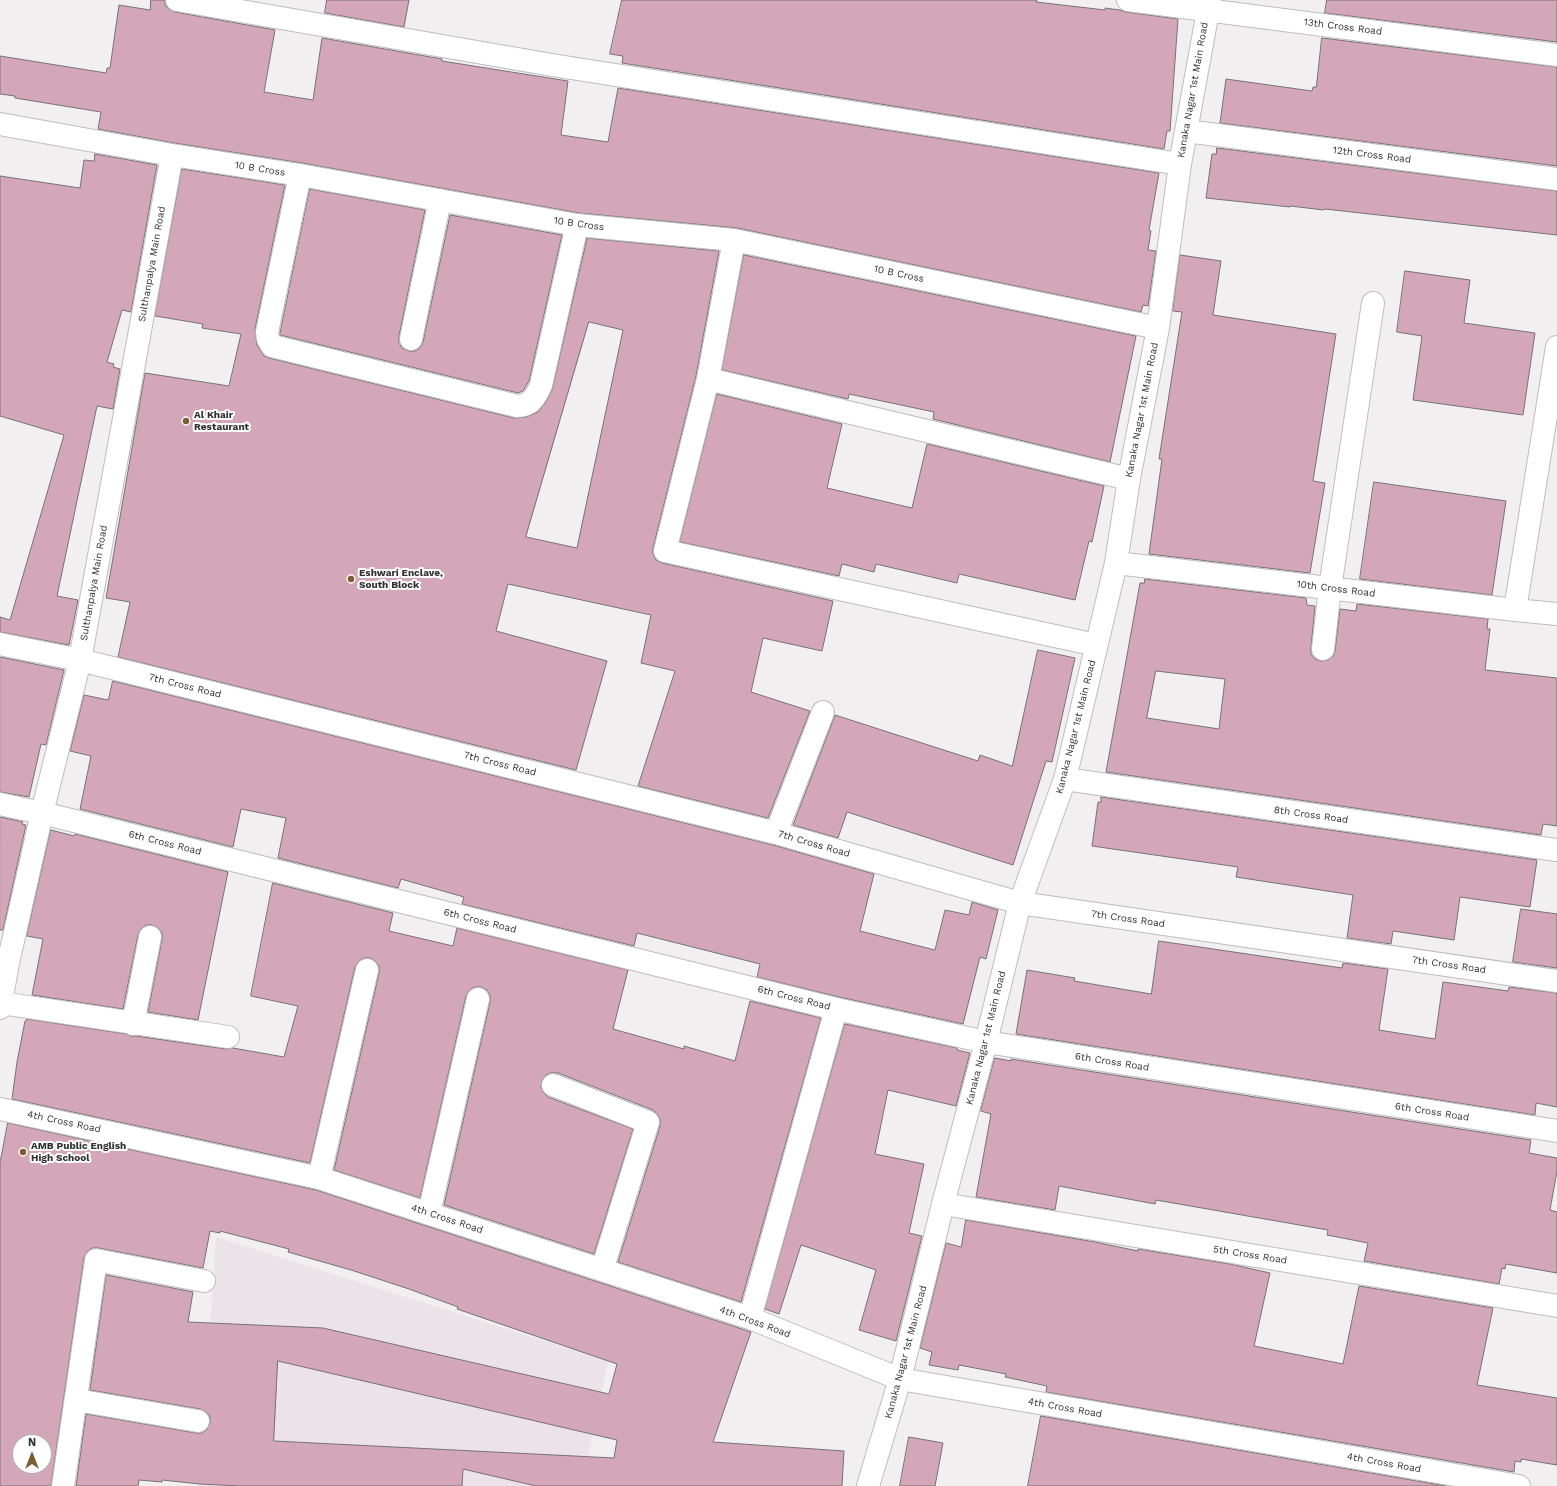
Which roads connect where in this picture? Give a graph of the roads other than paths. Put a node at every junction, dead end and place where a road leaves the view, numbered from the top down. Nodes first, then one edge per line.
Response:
1 (177, 0) edge
2 (1128, 0) edge
3 (1209, 5) edge
4 (1557, 54) edge
5 (0, 124) edge
6 (1186, 131) junction
7 (172, 155) junction
8 (1180, 164) junction
9 (300, 175) junction
10 (1557, 179) edge
11 (440, 200) junction
12 (577, 225) junction
13 (734, 240) junction
14 (1373, 303) dead end
15 (1158, 328) junction
16 (411, 339) dead end
17 (1557, 347) edge
18 (708, 379) junction
19 (1129, 479) junction
20 (1116, 563) junction
21 (1330, 588) junction
22 (1515, 610) junction
23 (1557, 614) edge
24 (0, 644) edge
25 (1096, 645) junction
26 (1323, 649) dead end
27 (80, 660) junction
28 (823, 712) dead end
29 (1065, 779) junction
30 (0, 804) edge
31 (42, 813) junction
32 (776, 833) junction
33 (1557, 850) edge
34 (1020, 904) junction
35 (150, 937) dead end
36 (4, 962) edge
37 (367, 970) dead end
38 (1557, 981) edge
39 (478, 999) dead end
40 (0, 1006) edge
41 (836, 1008) junction
42 (133, 1024) junction
43 (228, 1037) dead end
44 (986, 1042) junction
45 (553, 1085) dead end
46 (0, 1109) edge
47 (1557, 1131) edge
48 (319, 1178) junction
49 (943, 1204) junction
50 (429, 1213) junction
51 (602, 1270) junction
52 (204, 1281) dead end
53 (1557, 1306) edge
54 (750, 1318) junction
55 (900, 1379) junction
56 (76, 1400) junction
57 (198, 1421) dead end
58 (63, 1486) edge
59 (868, 1486) edge
60 (1519, 1486) edge

1 - 8 street
2 - 3 street, 13th Cross Road
3 - 4 street, 13th Cross Road
3 - 6 street, Kanaka Nagar 1st Main Road
5 - 7 street, 10 B Cross
6 - 8 street, Kanaka Nagar 1st Main Road
6 - 10 street, 12th Cross Road
7 - 9 street, 10 B Cross
7 - 27 street, Sulthanpalya Main Road
8 - 15 street, Kanaka Nagar 1st Main Road
9 - 11 street, 10 B Cross
9 - 12 street
11 - 12 street, 10 B Cross
11 - 16 street
12 - 13 street, 10 B Cross
13 - 15 street, 10 B Cross
13 - 18 street
14 - 21 street
15 - 19 street, Kanaka Nagar 1st Main Road
17 - 22 street
18 - 19 street
18 - 25 street
19 - 20 street, Kanaka Nagar 1st Main Road
20 - 21 street, 10th Cross Road
20 - 25 street, Kanaka Nagar 1st Main Road
21 - 22 street, 10th Cross Road
21 - 26 street
22 - 23 street, 10th Cross Road
24 - 27 street, 7th Cross Road
25 - 29 street, Kanaka Nagar 1st Main Road
27 - 31 street, Sulthanpalya Main Road
27 - 32 street, 7th Cross Road
28 - 32 street
29 - 33 street, 8th Cross Road
29 - 34 street, Kanaka Nagar 1st Main Road
30 - 31 street, 6th Cross Road
31 - 36 street, Sulthanpalya Main Road
31 - 41 street, 6th Cross Road
32 - 34 street, 7th Cross Road
34 - 38 street, 7th Cross Road
34 - 44 street, Kanaka Nagar 1st Main Road
35 - 42 street
36 - 40 street, Sulthanpalya Main Road
37 - 48 street
39 - 50 street
40 - 42 street
41 - 44 street, 6th Cross Road
41 - 54 street
42 - 43 street
44 - 47 street, 6th Cross Road
44 - 49 street, Kanaka Nagar 1st Main Road
45 - 51 street
46 - 48 street, 4th Cross Road
48 - 50 street, 4th Cross Road
49 - 53 street, 5th Cross Road
49 - 55 street, Kanaka Nagar 1st Main Road
50 - 51 street, 4th Cross Road
51 - 54 street, 4th Cross Road
52 - 56 street
54 - 55 street, 4th Cross Road
55 - 59 street, Kanaka Nagar 1st Main Road
55 - 60 street, 4th Cross Road
56 - 57 street
56 - 58 street

